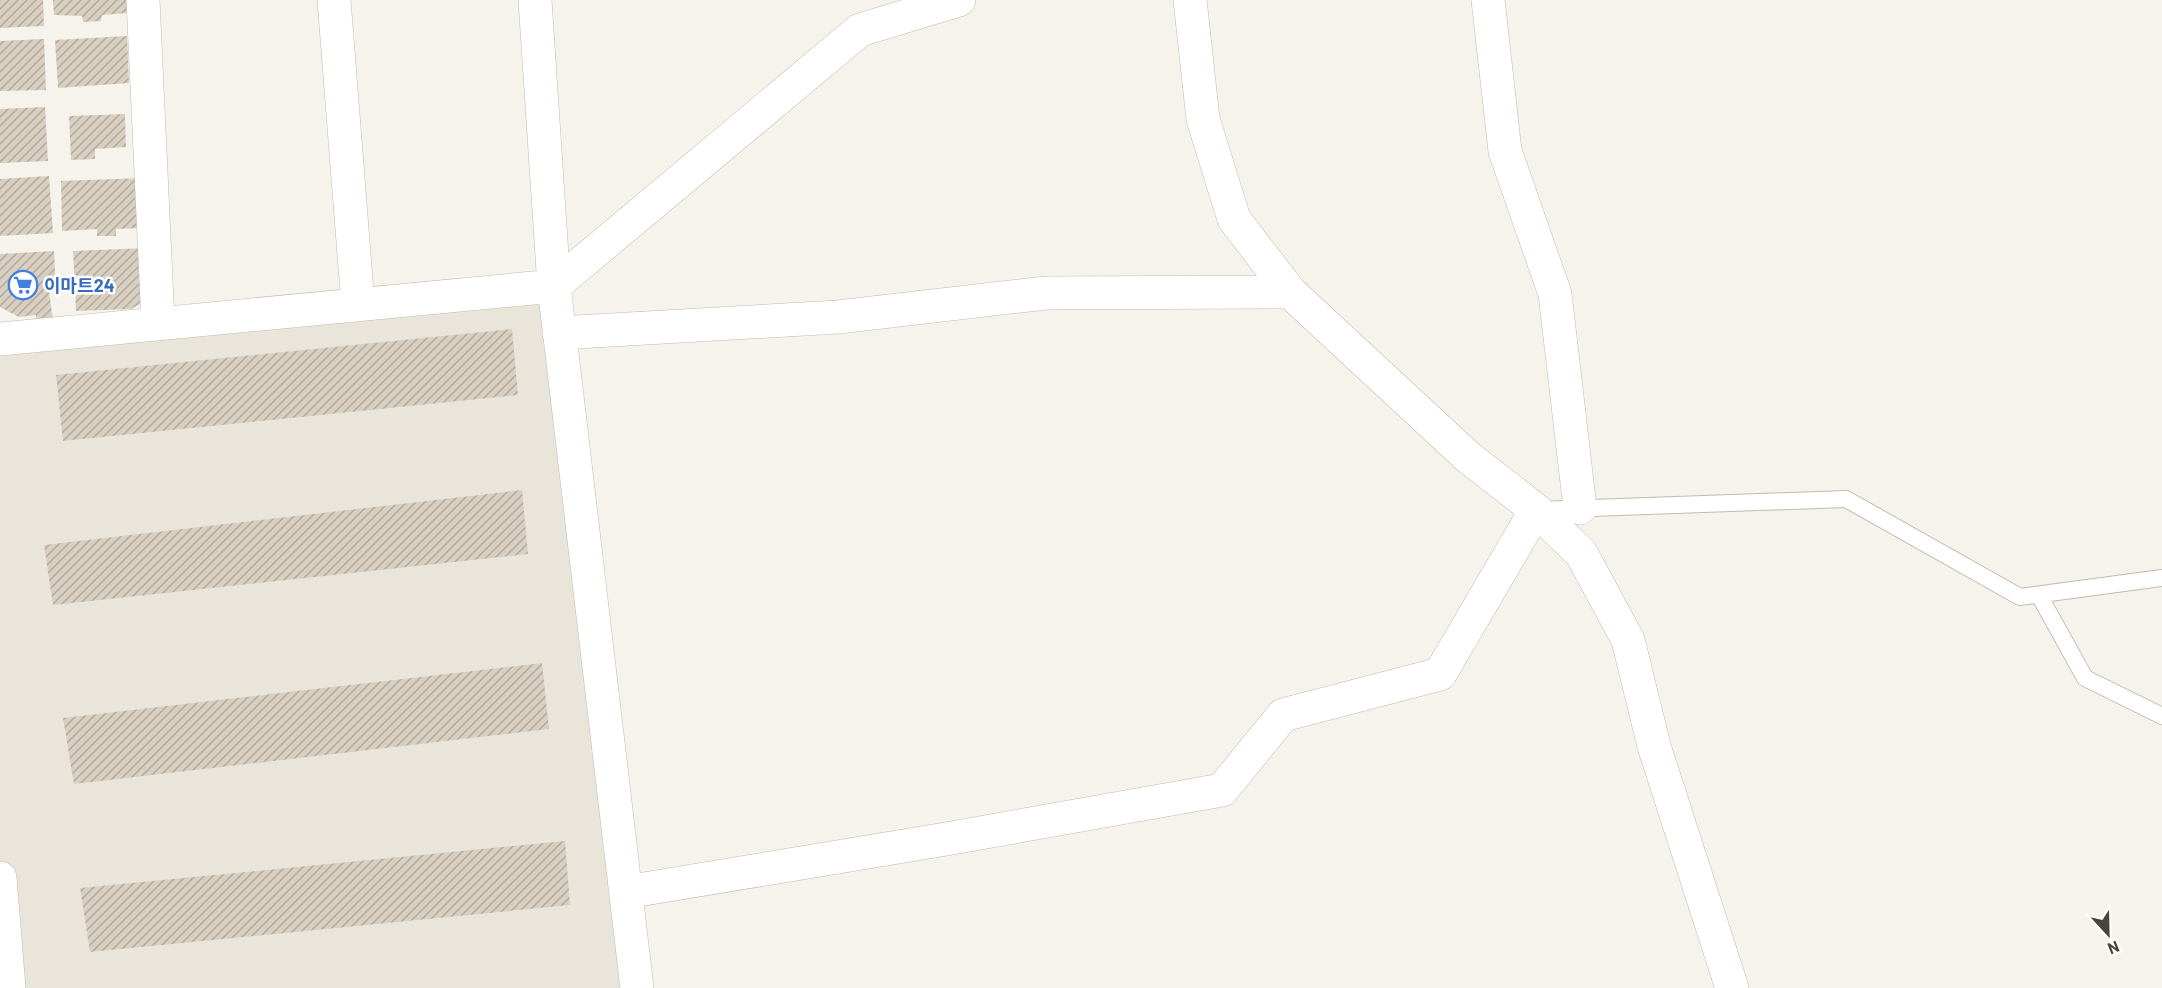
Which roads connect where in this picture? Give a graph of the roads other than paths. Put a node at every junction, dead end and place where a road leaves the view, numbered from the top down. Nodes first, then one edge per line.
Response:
1 (143, 0) edge
2 (334, 0) edge
3 (535, 0) edge
4 (959, 0) edge
5 (1190, 0) edge
6 (1488, 0) edge
7 (554, 286) junction
8 (1290, 292) junction
9 (358, 304) junction
10 (158, 323) junction
11 (559, 333) junction
12 (0, 339) edge
13 (1580, 508) junction
14 (1536, 510) junction
15 (2162, 578) edge
16 (2039, 595) junction
17 (2162, 716) edge
18 (0, 878) edge
19 (626, 892) junction
20 (9, 988) edge
21 (637, 988) edge
22 (1732, 988) edge

1 - 10 street
2 - 9 street
3 - 7 street
4 - 7 street
5 - 8 street
6 - 13 street
7 - 9 street
7 - 11 street
8 - 11 street
8 - 14 street
9 - 10 street
10 - 12 street
11 - 19 street
13 - 14 lane
13 - 16 lane
14 - 19 street
14 - 22 street
15 - 16 lane
16 - 17 lane
18 - 20 street
19 - 21 street

